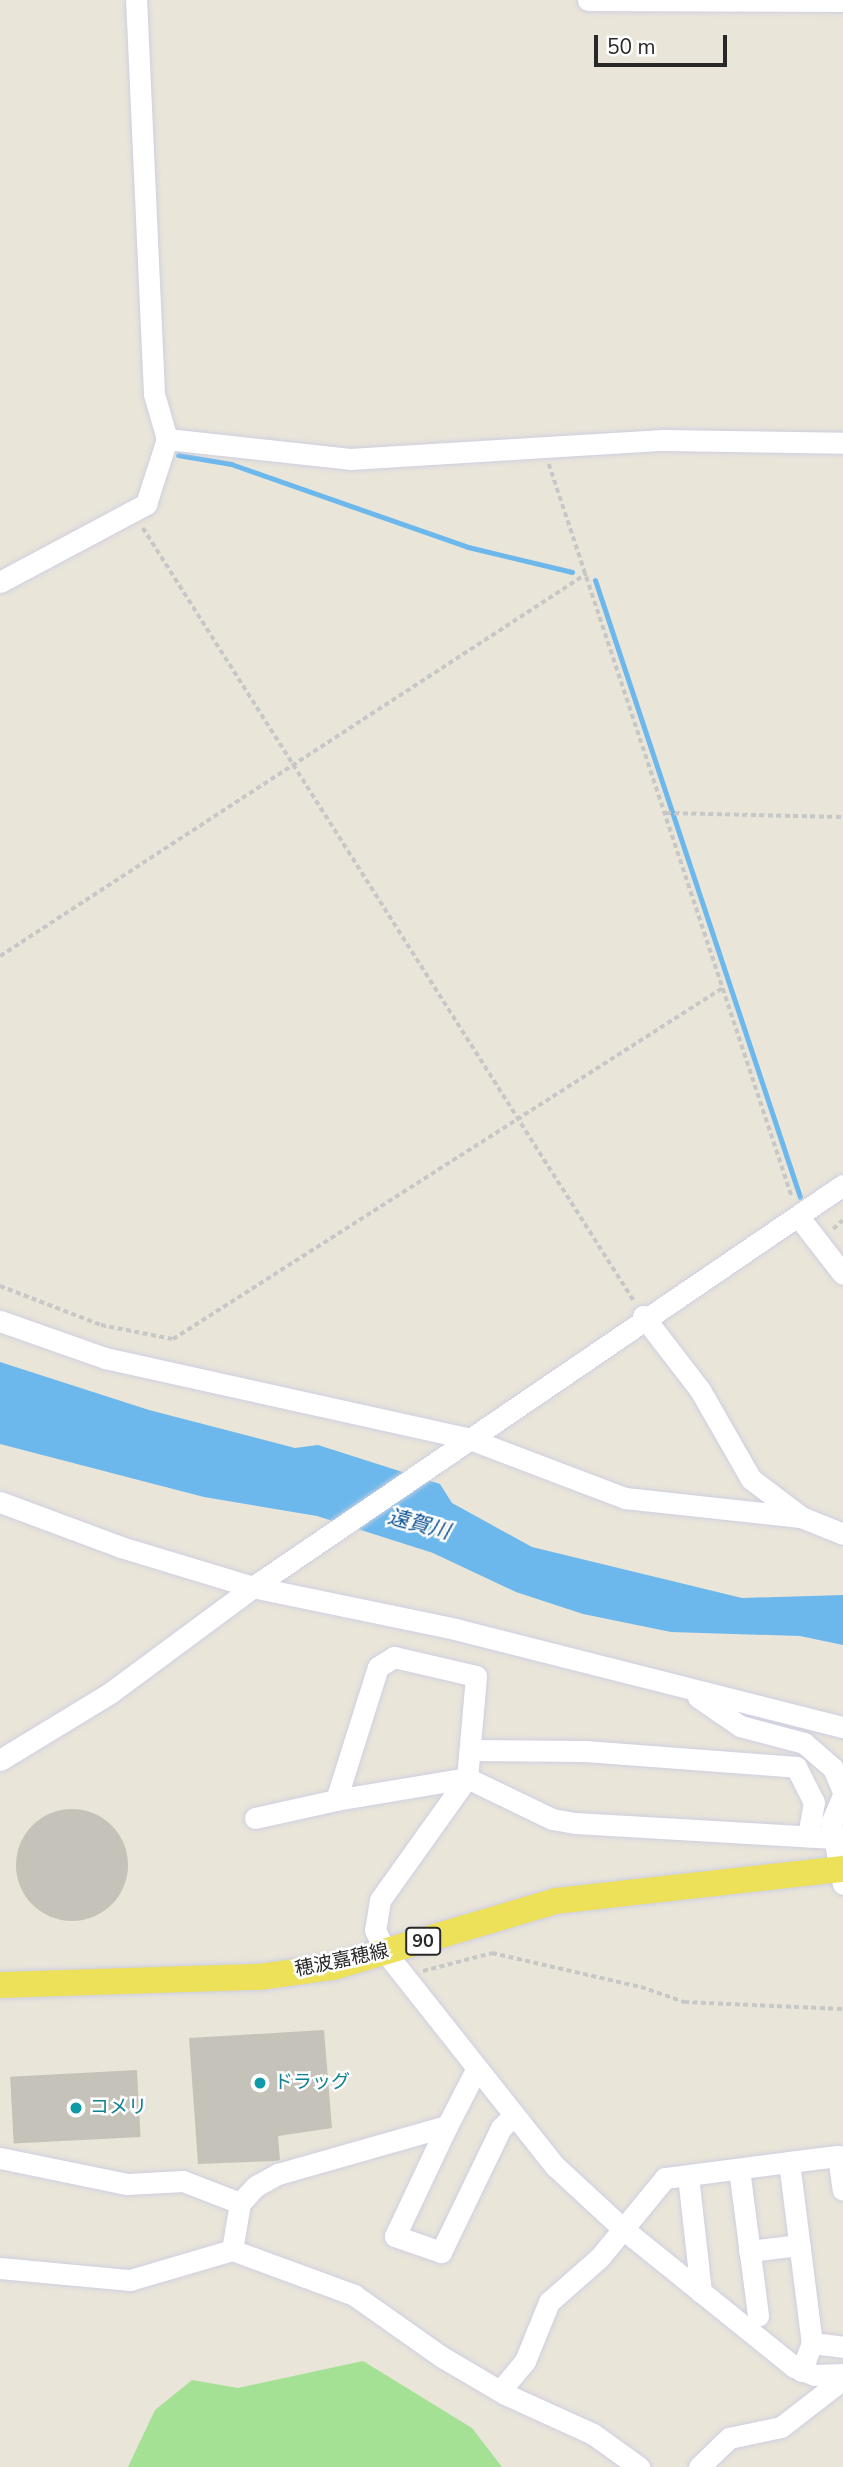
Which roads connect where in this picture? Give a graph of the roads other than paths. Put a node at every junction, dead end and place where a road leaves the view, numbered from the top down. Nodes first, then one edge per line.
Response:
1 (136, 0) edge
2 (589, 0) edge
3 (843, 1) edge
4 (167, 439) junction
5 (843, 443) edge
6 (0, 582) edge
7 (843, 1185) edge
8 (798, 1216) junction
9 (843, 1274) edge
10 (643, 1316) junction
11 (0, 1321) edge
12 (459, 1444) junction
13 (0, 1502) edge
14 (801, 1517) junction
15 (843, 1534) edge
16 (262, 1581) junction
17 (685, 1688) junction
18 (843, 1727) edge
19 (470, 1750) junction
20 (0, 1760) edge
21 (467, 1778) junction
22 (843, 1793) edge
23 (336, 1800) junction
24 (255, 1818) dead end
25 (808, 1836) junction
26 (834, 1838) junction
27 (842, 1874) edge
28 (386, 1953) junction
29 (0, 1985) edge
30 (477, 2068) junction
31 (514, 2115) junction
32 (447, 2126) junction
33 (0, 2158) edge
34 (789, 2162) junction
35 (739, 2169) junction
36 (688, 2176) junction
37 (843, 2190) edge
38 (240, 2203) junction
39 (624, 2231) junction
40 (800, 2245) junction
41 (232, 2250) junction
42 (749, 2251) junction
43 (0, 2268) edge
44 (701, 2292) junction
45 (758, 2316) dead end
46 (812, 2343) junction
47 (843, 2347) edge
48 (801, 2371) junction
49 (843, 2374) edge
50 (843, 2379) edge
51 (500, 2391) junction
52 (639, 2467) edge
53 (699, 2467) edge

1 - 4 street
2 - 3 street
4 - 5 street
4 - 6 street
7 - 8 street
8 - 9 street
8 - 10 street
10 - 12 street
10 - 14 street
11 - 12 street
12 - 14 street
12 - 16 street
13 - 16 street
14 - 15 street
16 - 17 street
16 - 20 street
17 - 18 street
17 - 22 street
19 - 21 street
19 - 23 street
19 - 25 street
21 - 23 street
21 - 25 street
21 - 28 street
22 - 26 street
23 - 24 street
25 - 26 street
26 - 27 street
27 - 28 main road, 穂波嘉穂線 / 90
28 - 29 main road, 穂波嘉穂線 / 90
28 - 30 street
30 - 31 street
30 - 32 street
31 - 32 street
31 - 39 street
32 - 38 street
33 - 38 street
34 - 35 street
34 - 37 street
34 - 40 street
35 - 36 street
35 - 42 street
36 - 39 street
36 - 44 street
38 - 41 street
39 - 44 street
39 - 51 street
40 - 42 street
40 - 46 street
41 - 43 street
41 - 51 street
42 - 45 street
44 - 48 street
46 - 47 street
46 - 48 street
48 - 49 street
50 - 53 street
51 - 52 street

